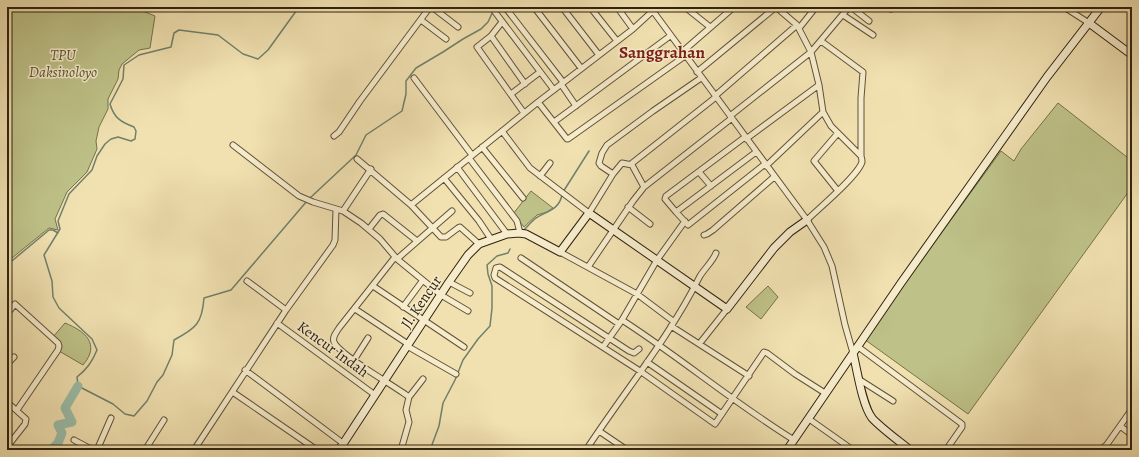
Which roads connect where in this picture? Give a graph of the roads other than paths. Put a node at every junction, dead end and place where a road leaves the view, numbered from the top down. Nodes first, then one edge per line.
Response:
1 (431, 7) edge
2 (505, 7) edge
3 (534, 7) edge
4 (562, 7) edge
5 (590, 7) edge
6 (617, 7) edge
7 (650, 7) edge
8 (657, 7) edge
9 (685, 7) edge
10 (734, 7) edge
11 (776, 7) edge
12 (816, 7) edge
13 (850, 7) edge
14 (1064, 7) edge
15 (1101, 7) edge
16 (495, 12) dead end
17 (653, 12) junction
18 (843, 15) junction
19 (421, 20) junction
20 (868, 21) dead end
21 (502, 22) junction
22 (1089, 23) junction
23 (798, 26) junction
24 (458, 27) dead end
25 (710, 27) junction
26 (633, 29) junction
27 (873, 35) dead end
28 (491, 36) junction
29 (670, 36) junction
30 (446, 39) dead end
31 (617, 41) junction
32 (821, 41) junction
33 (811, 52) junction
34 (683, 54) junction
35 (599, 55) junction
36 (1132, 56) edge
37 (581, 68) junction
38 (540, 72) junction
39 (697, 72) junction
40 (414, 78) dead end
41 (701, 78) junction
42 (562, 83) junction
43 (525, 84) junction
44 (819, 86) junction
45 (554, 90) junction
46 (511, 94) junction
47 (715, 96) junction
48 (538, 102) junction
49 (576, 106) junction
50 (822, 112) junction
51 (524, 113) junction
52 (731, 117) junction
53 (554, 122) junction
54 (502, 131) junction
55 (838, 133) junction
56 (334, 136) dead end
57 (746, 138) junction
58 (233, 145) dead end
59 (482, 147) junction
60 (756, 152) junction
61 (470, 156) junction
62 (861, 156) junction
63 (357, 159) dead end
64 (550, 163) dead end
65 (631, 164) junction
66 (766, 165) junction
67 (457, 167) junction
68 (370, 169) junction
69 (699, 172) junction
70 (613, 174) junction
71 (540, 176) junction
72 (774, 177) junction
73 (444, 178) junction
74 (711, 186) junction
75 (644, 187) junction
76 (838, 191) junction
77 (523, 198) dead end
78 (411, 205) junction
79 (628, 207) junction
80 (336, 209) junction
81 (343, 211) junction
82 (452, 211) dead end
83 (676, 212) junction
84 (589, 213) junction
85 (806, 220) junction
86 (685, 221) junction
87 (650, 224) dead end
88 (433, 227) junction
89 (369, 229) junction
90 (613, 230) junction
91 (520, 233) junction
92 (507, 234) junction
93 (704, 235) dead end
94 (491, 239) junction
95 (417, 241) junction
96 (479, 244) junction
97 (560, 252) junction
98 (716, 253) dead end
99 (396, 258) junction
100 (521, 258) dead end
101 (657, 260) junction
102 (588, 267) junction
103 (423, 280) junction
104 (247, 281) dead end
105 (449, 282) junction
106 (373, 286) junction
107 (695, 287) junction
108 (470, 293) dead end
109 (636, 294) junction
110 (441, 295) junction
111 (403, 307) junction
112 (355, 309) junction
113 (726, 309) junction
114 (286, 310) junction
115 (468, 312) dead end
116 (7, 314) edge
117 (424, 321) junction
118 (621, 322) junction
119 (277, 323) junction
120 (672, 323) junction
121 (368, 338) dead end
122 (610, 338) junction
123 (700, 343) junction
124 (408, 345) junction
125 (659, 345) junction
126 (464, 347) dead end
127 (603, 347) junction
128 (639, 349) dead end
129 (855, 349) junction
130 (14, 357) dead end
131 (354, 360) junction
132 (647, 362) junction
133 (7, 364) edge
134 (245, 370) junction
135 (640, 372) junction
136 (456, 374) dead end
137 (749, 376) junction
138 (423, 379) dead end
139 (384, 380) junction
140 (860, 380) junction
141 (234, 393) dead end
142 (825, 393) junction
143 (375, 395) junction
144 (409, 397) junction
145 (733, 398) junction
146 (893, 401) dead end
147 (7, 402) edge
148 (1132, 409) edge
149 (17, 410) junction
150 (722, 414) junction
151 (111, 418) dead end
152 (809, 419) junction
153 (164, 420) dead end
154 (1120, 426) junction
155 (599, 431) junction
156 (1132, 436) edge
157 (74, 440) dead end
158 (794, 440) junction
159 (7, 447) edge
160 (341, 447) edge
161 (1104, 448) edge
162 (194, 449) edge
163 (93, 450) edge
164 (97, 450) edge
165 (145, 450) edge
166 (317, 450) edge
167 (401, 450) edge
168 (586, 450) edge
169 (627, 450) edge
170 (787, 450) edge
171 (853, 450) edge
172 (910, 450) edge
173 (946, 450) edge
174 (1110, 450) edge

1 - 19 street
1 - 24 street
2 - 42 street
3 - 37 street
4 - 35 street
5 - 31 street
6 - 26 street
7 - 17 street
8 - 17 street
9 - 25 street
10 - 25 street
11 - 23 street
11 - 39 street
12 - 23 street
13 - 18 street
13 - 20 street
14 - 22 street
15 - 22 street
16 - 21 street
17 - 26 street
17 - 29 street
18 - 27 street
18 - 32 street
19 - 30 street
19 - 56 street
21 - 28 street
21 - 38 street
22 - 36 street
22 - 129 street
23 - 33 street
23 - 47 street
25 - 34 street
26 - 31 street
28 - 43 street
28 - 46 street
29 - 34 street
29 - 49 street
31 - 35 street
32 - 33 street
32 - 62 street
33 - 44 street
33 - 52 street
34 - 39 street
34 - 53 street
35 - 37 street
37 - 42 street
38 - 43 street
38 - 45 street
39 - 41 street
40 - 61 street
41 - 47 street
41 - 70 street
42 - 45 street
42 - 49 street
43 - 46 street
44 - 50 street
44 - 57 street
45 - 48 street
46 - 51 street
47 - 52 street
47 - 65 street
48 - 51 street
48 - 53 street
49 - 53 street
50 - 55 street
50 - 66 street
51 - 54 street
52 - 57 street
52 - 75 street
54 - 59 street
54 - 71 street
55 - 62 street
55 - 76 street
57 - 60 street
57 - 69 street
58 - 80 street
59 - 61 street
59 - 77 street
60 - 66 street
60 - 74 street
61 - 67 street
61 - 91 street
62 - 76 street
63 - 68 street
64 - 71 street
65 - 70 street
65 - 75 street
66 - 72 street
66 - 86 street
67 - 73 street
67 - 92 street
68 - 78 street
68 - 81 street
69 - 74 street
69 - 83 street
70 - 84 street
71 - 84 street
72 - 85 street
72 - 93 street
73 - 78 street
73 - 94 street
74 - 83 street
75 - 79 street
76 - 85 street
78 - 88 street
79 - 87 street
79 - 90 street
80 - 81 street
80 - 114 street
81 - 89 street
82 - 88 street
83 - 86 street
84 - 90 street
84 - 97 street
85 - 113 street
85 - 129 street
86 - 101 street
88 - 95 street
88 - 96 street
89 - 95 street
89 - 99 street
90 - 101 street
90 - 102 street
91 - 92 street, Jl. Kencur
91 - 97 street, Jl. Kencur
92 - 94 street, Jl. Kencur
94 - 96 street, Jl. Kencur
95 - 99 street
96 - 105 street, Jl. Kencur
97 - 102 street
98 - 107 street
99 - 103 street
99 - 106 street
100 - 118 street
101 - 107 street
101 - 109 street
102 - 109 street
103 - 110 street
103 - 111 street
104 - 114 street
105 - 108 street
105 - 110 street, Jl. Kencur
106 - 111 street
106 - 112 street
107 - 113 street
107 - 120 street
109 - 118 street
109 - 120 street
110 - 115 street
110 - 117 street, Jl. Kencur
111 - 117 street
112 - 124 street
112 - 131 street
113 - 123 street
114 - 119 street
116 - 149 street
117 - 124 street, Jl. Kencur
117 - 126 street
118 - 122 street
118 - 125 street
119 - 134 street
119 - 143 street, Kencur Indah
120 - 123 street
120 - 125 street
121 - 131 street
122 - 127 street
122 - 127 street
122 - 128 street
123 - 137 street
124 - 136 street
124 - 139 street, Jl. Kencur
125 - 132 street
125 - 145 street
127 - 135 street
129 - 140 street
129 - 142 street
129 - 173 street
130 - 133 street
131 - 139 street
132 - 135 street
132 - 150 street
134 - 160 street
134 - 162 street
135 - 150 street
135 - 155 street
137 - 142 street
137 - 145 street
138 - 144 street
139 - 143 street, Jl. Kencur
139 - 144 street
140 - 146 street
140 - 172 street
141 - 166 street
142 - 152 street
143 - 160 street, Jl. Kencur
144 - 167 street
145 - 150 street
145 - 158 street
147 - 149 street
148 - 154 street
149 - 159 street
151 - 164 street
152 - 158 street
152 - 171 street
153 - 165 street
154 - 156 street
154 - 161 street
155 - 168 street
155 - 169 street
157 - 163 street
158 - 170 street
161 - 174 street

